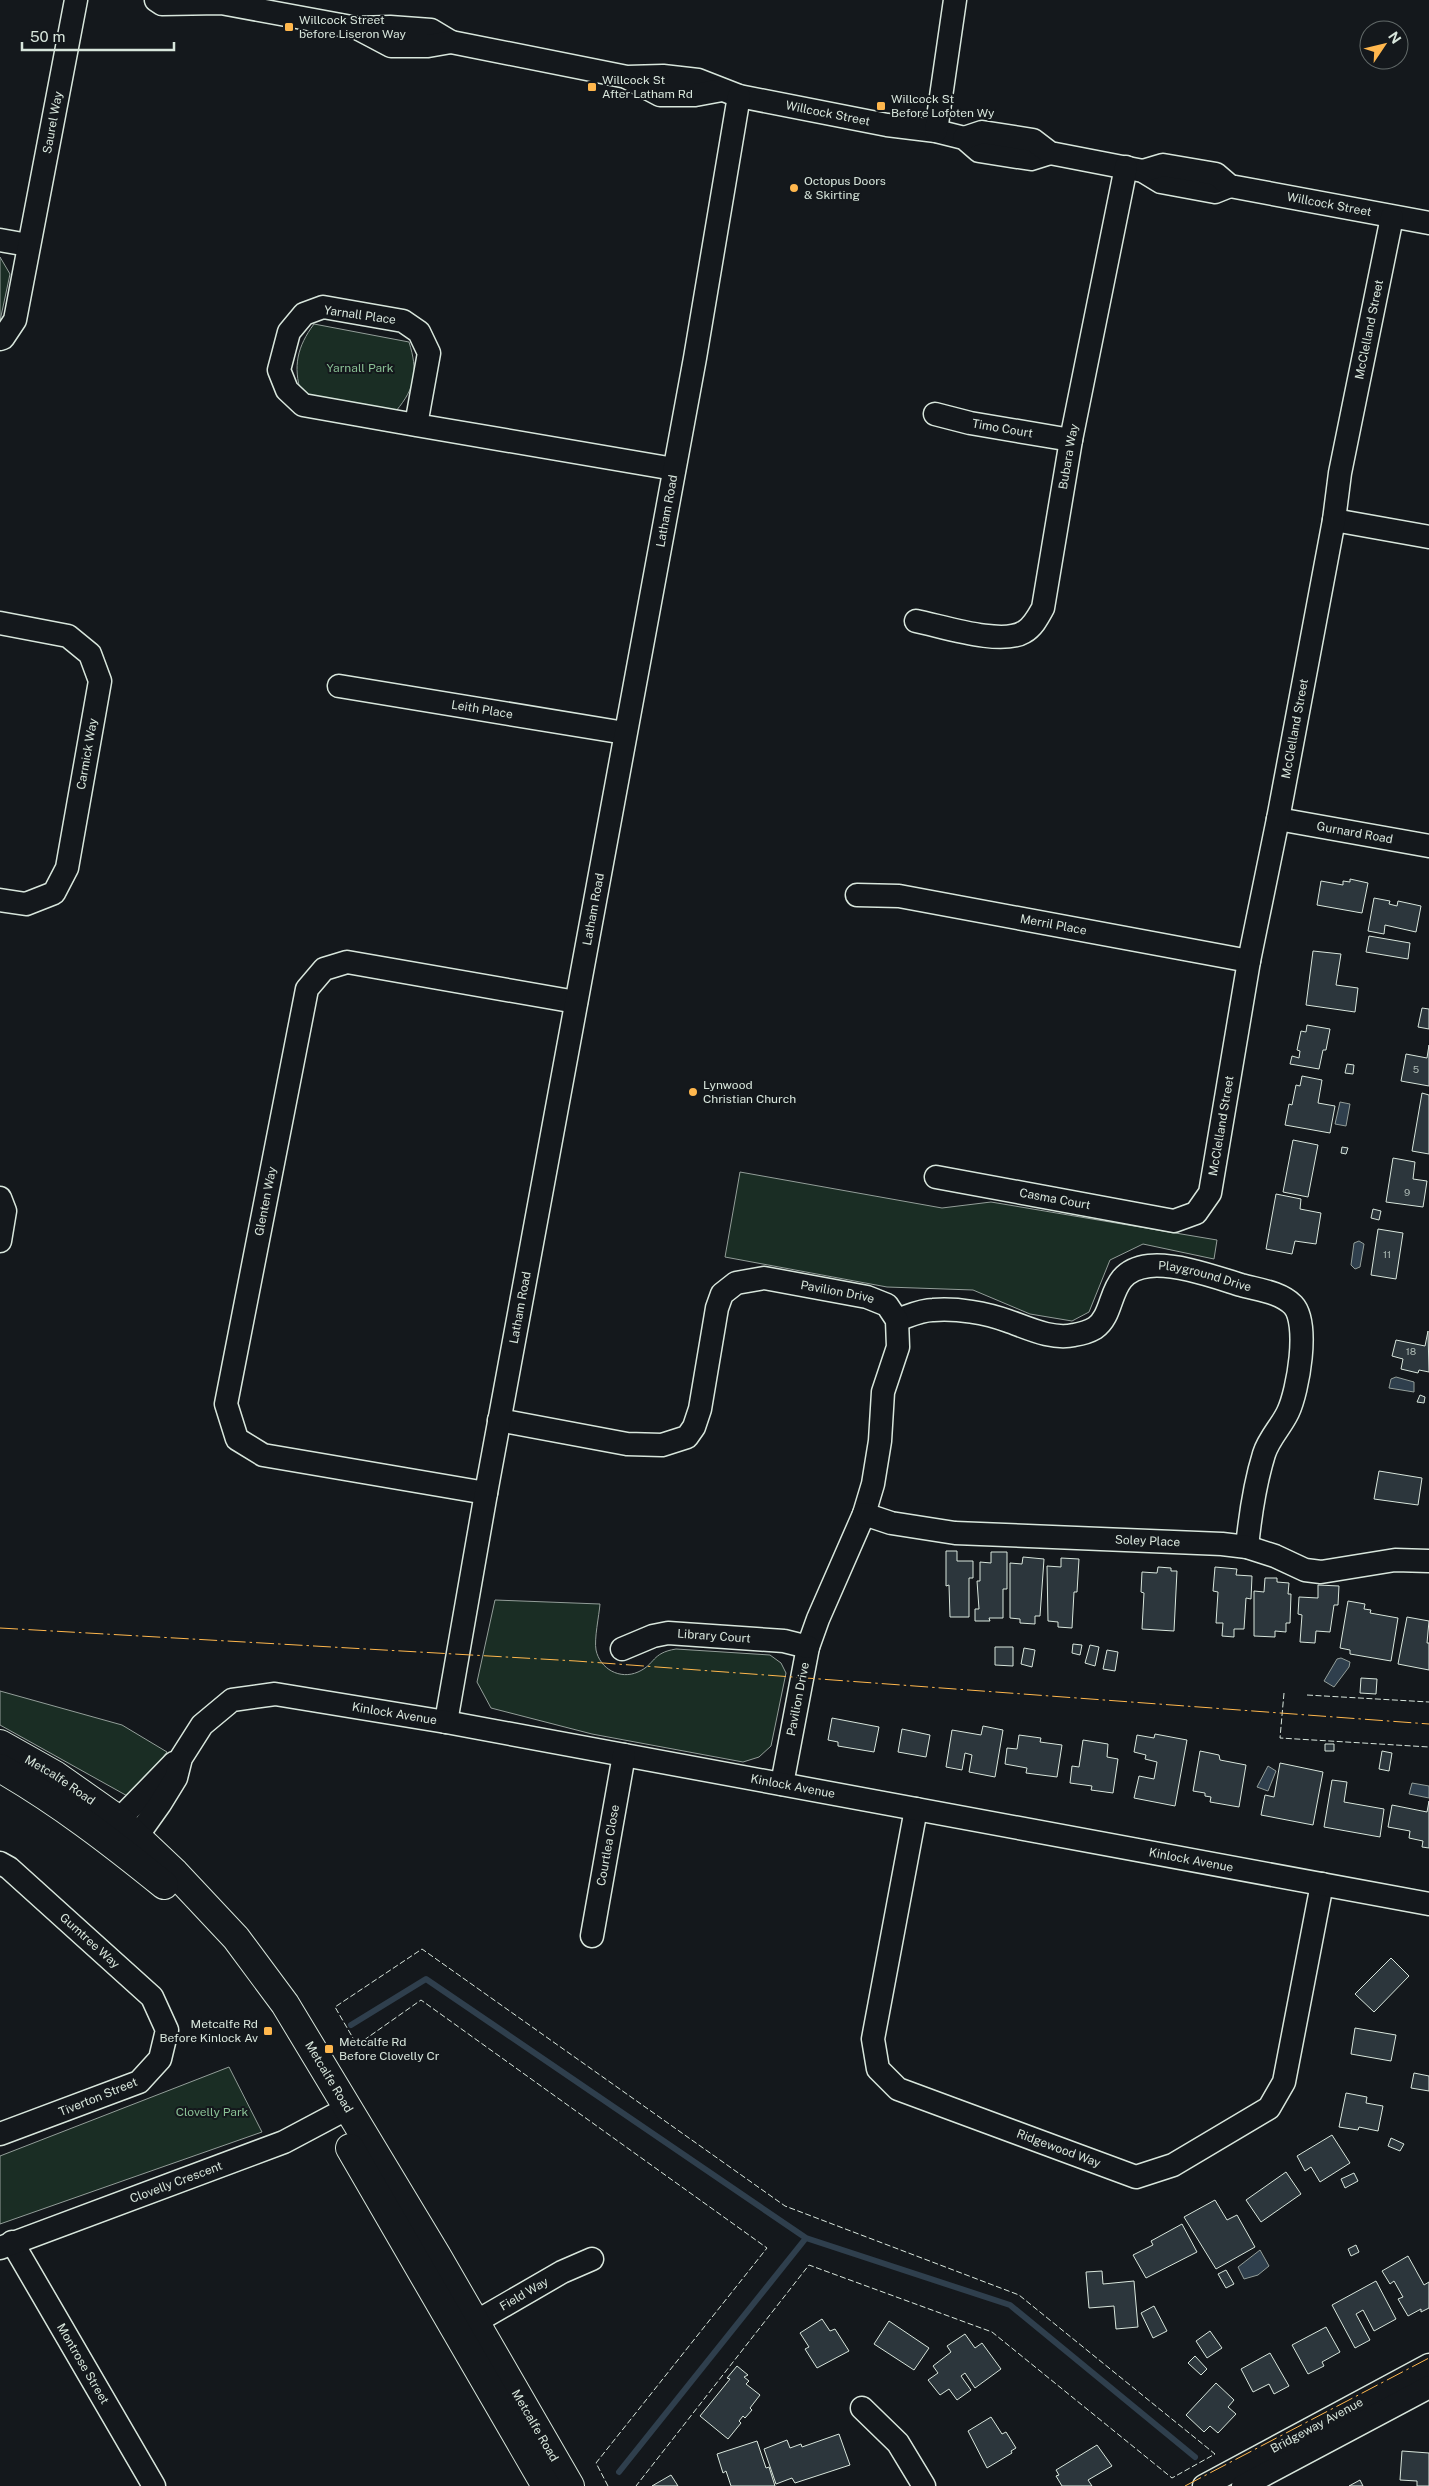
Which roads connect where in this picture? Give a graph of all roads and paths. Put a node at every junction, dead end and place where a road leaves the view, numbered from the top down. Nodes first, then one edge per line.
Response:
1 (76, 0) edge
2 (156, 0) edge
3 (956, 0) edge
4 (219, 1) edge
5 (313, 9) edge
6 (731, 93) junction
7 (936, 131) junction
8 (1134, 169) junction
9 (1392, 216) junction
10 (1429, 223) edge
11 (0, 240) edge
12 (28, 245) junction
13 (0, 339) edge
14 (935, 414) dead end
15 (416, 426) junction
16 (1071, 440) junction
17 (674, 469) junction
18 (1334, 520) junction
19 (1429, 537) edge
20 (916, 621) dead end
21 (0, 623) edge
22 (339, 686) dead end
23 (625, 734) junction
24 (1278, 819) junction
25 (1429, 846) edge
26 (857, 895) dead end
27 (0, 900) edge
28 (1249, 961) junction
29 (576, 1002) junction
30 (936, 1178) dead end
31 (0, 1198) edge
32 (1174, 1221) joint
33 (0, 1241) edge
34 (897, 1320) junction
35 (499, 1420) junction
36 (486, 1493) junction
37 (864, 1514) junction
38 (1248, 1547) junction
39 (1429, 1561) edge
40 (808, 1647) junction
41 (622, 1648) dead end
42 (446, 1722) junction
43 (0, 1744) edge
44 (624, 1755) junction
45 (0, 1768) edge
46 (782, 1784) junction
47 (916, 1809) junction
48 (121, 1836) junction
49 (0, 1863) edge
50 (1322, 1884) junction
51 (1429, 1904) edge
52 (592, 1936) dead end
53 (167, 2030) joint
54 (340, 2113) junction
55 (0, 2134) edge
56 (6, 2245) edge
57 (592, 2259) dead end
58 (466, 2328) junction
59 (1429, 2365) edge
60 (1429, 2387) edge
61 (862, 2408) dead end
62 (154, 2486) edge
63 (546, 2486) edge
64 (570, 2486) edge
65 (924, 2486) edge
66 (1204, 2486) edge
67 (1243, 2486) edge

1 - 12 street, Saurel Way
2 - 4 street, Willcock Street
3 - 7 street
4 - 5 street, Willcock Street
5 - 6 street, Willcock Street
6 - 7 street, Willcock Street
6 - 17 street, Latham Road
7 - 8 street, Willcock Street
8 - 9 street, Willcock Street
8 - 16 street, Bubara Way
9 - 10 street, Willcock Street
9 - 18 street, McClelland Street
11 - 12 street
12 - 13 street, Saurel Way
14 - 16 street, Timo Court
15 - 15 street, Yarnall Place
15 - 17 street, Yarnall Place
16 - 20 street, Bubara Way
17 - 23 street, Latham Road
18 - 19 street
18 - 24 street, McClelland Street
21 - 27 street, Carmick Way
22 - 23 street, Leith Place
23 - 29 street, Latham Road
24 - 25 street, Gurnard Road
24 - 28 street, McClelland Street
26 - 28 street, Merril Place
28 - 32 street, McClelland Street
29 - 35 street, Latham Road
29 - 36 street, Glenten Way
30 - 32 street, Casma Court
31 - 33 street
34 - 35 street, Pavilion Drive
34 - 37 street, Pavilion Drive
34 - 38 street, Playground Drive
35 - 36 street, Latham Road
36 - 42 street, Latham Road
37 - 38 street, Soley Place
37 - 40 street, Pavilion Drive
38 - 39 street, Soley Place
40 - 41 street, Library Court
40 - 46 street, Pavilion Drive
42 - 44 street, Kinlock Avenue
42 - 48 street, Kinlock Avenue
43 - 48 main road, Metcalfe Road
44 - 46 street, Kinlock Avenue
44 - 52 street, Courtlea Close
45 - 48 main road, Metcalfe Road
46 - 47 street, Kinlock Avenue
47 - 50 street, Kinlock Avenue
47 - 50 street, Ridgewood Way
48 - 54 main road, Metcalfe Road
49 - 53 street, Gumtree Way
50 - 51 street, Kinlock Avenue
53 - 55 street, Tiverton Street
54 - 56 street, Clovelly Crescent
54 - 58 main road, Metcalfe Road
56 - 62 street, Montrose Street
57 - 58 street, Field Way
58 - 63 main road, Metcalfe Road
58 - 64 main road, Metcalfe Road
59 - 66 street, Bridgeway Avenue
60 - 67 street, Bridgeway Avenue
61 - 65 street

